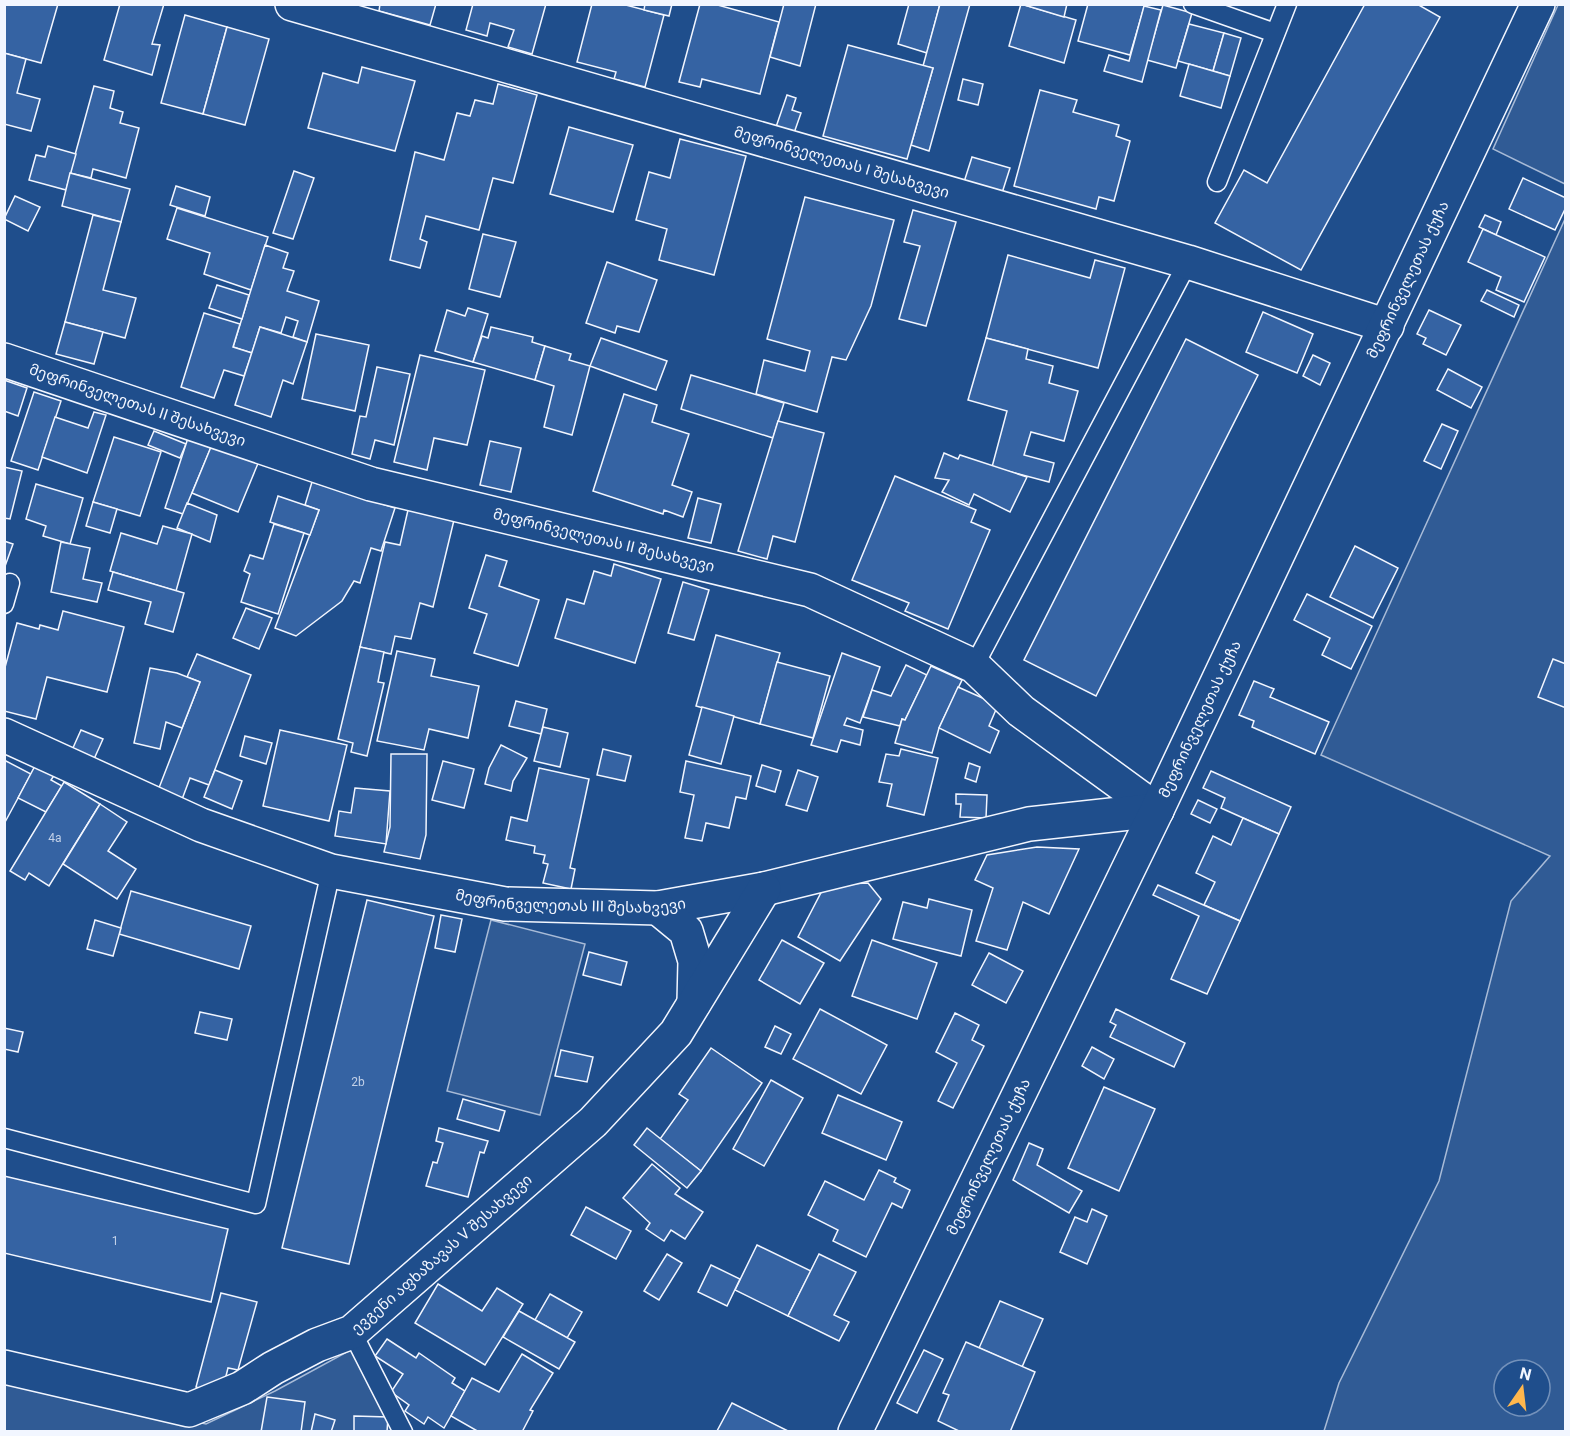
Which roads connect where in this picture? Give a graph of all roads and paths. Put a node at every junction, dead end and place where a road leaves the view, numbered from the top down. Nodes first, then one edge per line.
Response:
1 (292, 4) edge
2 (1193, 4) edge
3 (1287, 4) edge
4 (1538, 4) edge
5 (1275, 33) junction
6 (1217, 182) dead end
7 (1188, 262) junction
8 (1388, 326) junction
9 (4, 360) edge
10 (10, 583) dead end
11 (4, 604) edge
12 (974, 666) junction
13 (4, 735) edge
14 (1157, 810) junction
15 (331, 871) junction
16 (764, 889) junction
17 (658, 908) junction
18 (694, 1004) junction
19 (4, 1138) edge
20 (352, 1332) junction
21 (4, 1367) edge
22 (403, 1431) edge
23 (855, 1431) edge

1 - 7 street, მეფრინველეთას I შესახვევი
2 - 5 lane
3 - 5 lane
4 - 8 street, მეფრინველეთას ქუჩა
5 - 6 lane
7 - 8 street, მეფრინველეთას I შესახვევი
7 - 12 lane
8 - 14 street, მეფრინველეთას ქუჩა
9 - 12 street, მეფრინველეთას II შესახვევი
10 - 11 lane
12 - 14 street, მეფრინველეთას II შესახვევი
13 - 15 street, მეფრინველეთას III შესახვევი
14 - 16 street, მეფრინველეთას III შესახვევი
14 - 23 street, მეფრინველეთას ქუჩა
15 - 17 street, მეფრინველეთას III შესახვევი
15 - 19 lane
16 - 17 street, მეფრინველეთას III შესახვევი
16 - 18 street, ევგენი აფხაზავას V შესახვევი
17 - 18 street
18 - 20 street, ევგენი აფხაზავას V შესახვევი
20 - 21 street, ევგენი აფხაზავას V შესახვევი
20 - 22 lane

